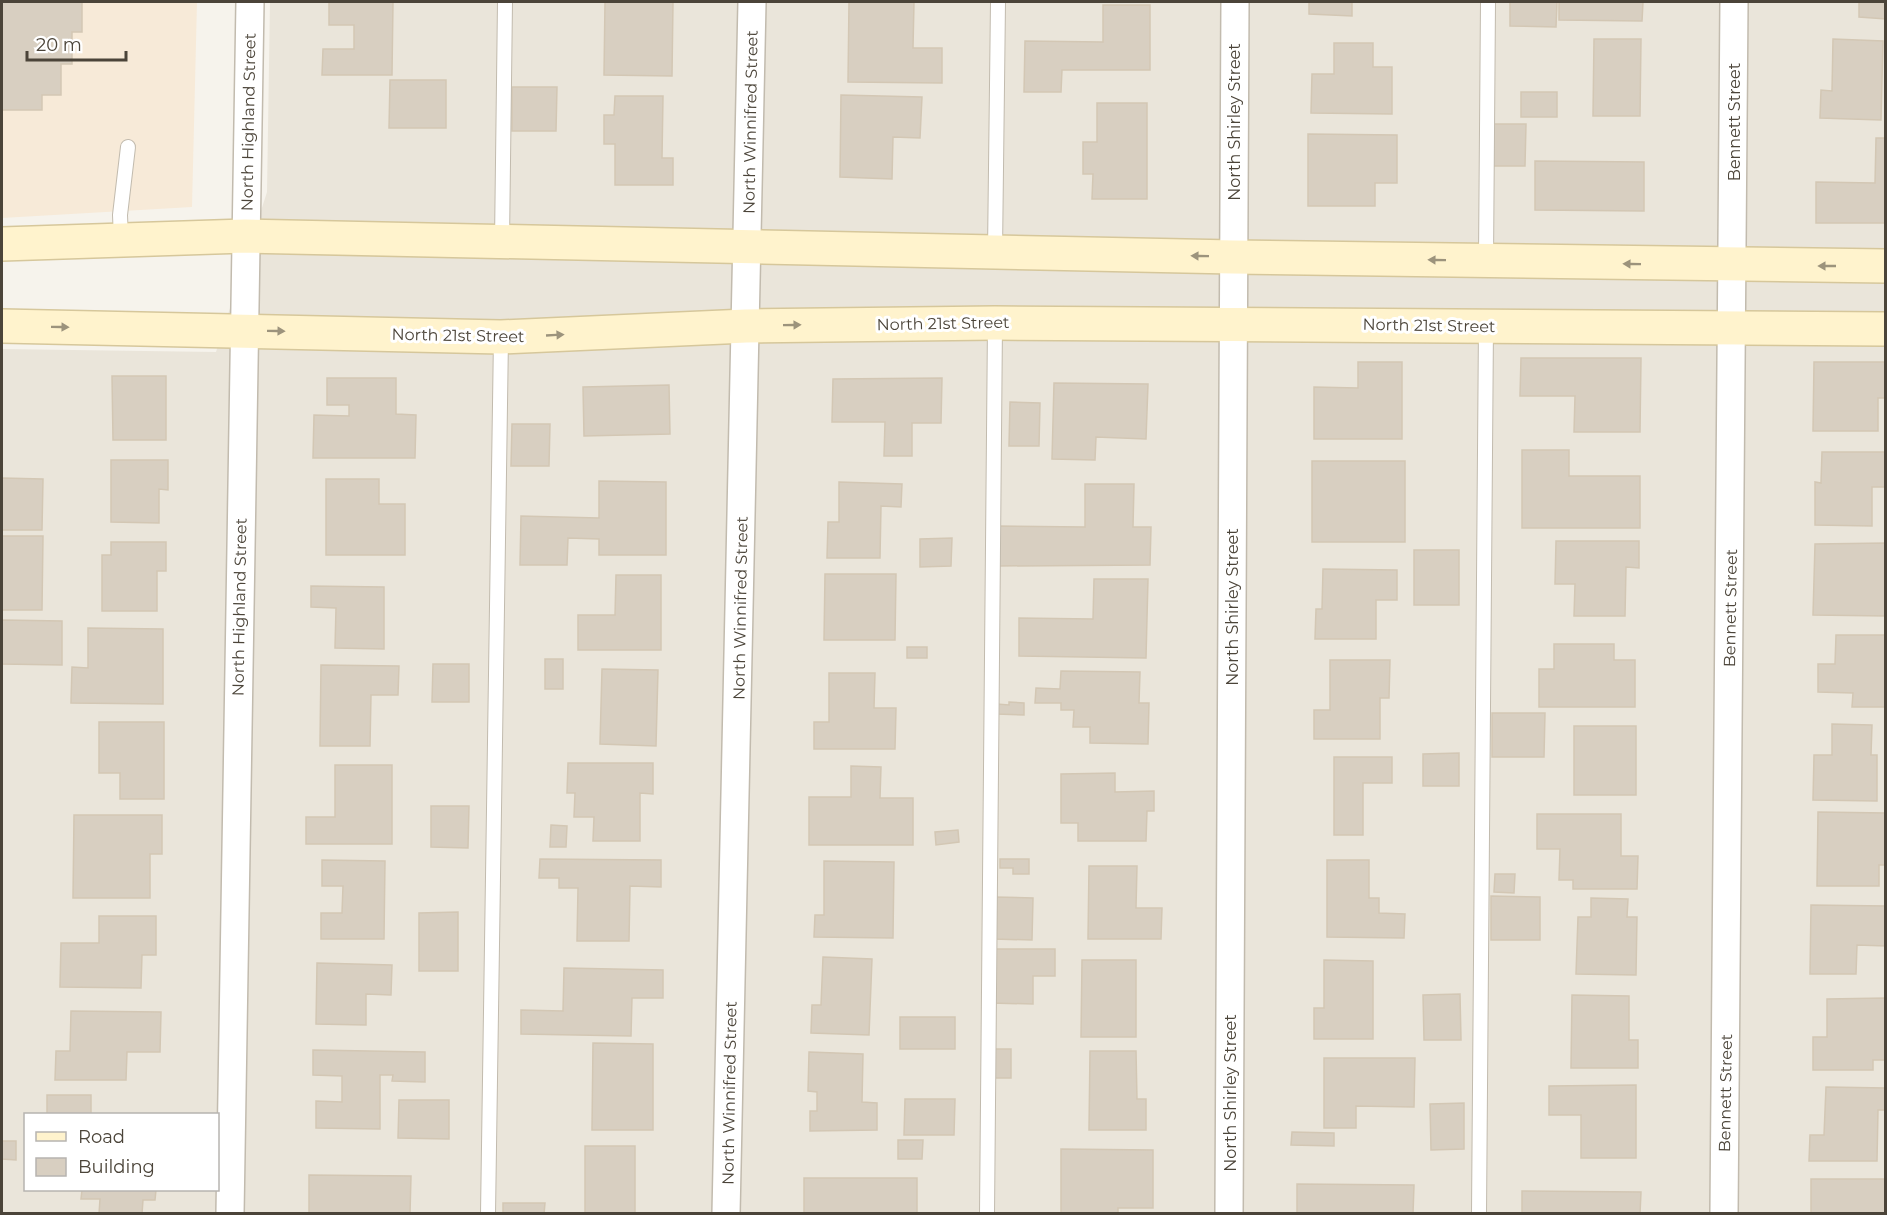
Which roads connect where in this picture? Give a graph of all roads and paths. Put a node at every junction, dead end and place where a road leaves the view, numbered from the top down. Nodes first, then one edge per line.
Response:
1 (250, 2) edge
2 (505, 2) edge
3 (752, 2) edge
4 (998, 2) edge
5 (1235, 2) edge
6 (1488, 2) edge
7 (1734, 2) edge
8 (128, 147) dead end
9 (245, 236) junction
10 (121, 239) junction
11 (502, 241) junction
12 (2, 244) edge
13 (748, 246) junction
14 (995, 251) junction
15 (1233, 256) junction
16 (1486, 261) junction
17 (1734, 265) junction
18 (1886, 266) edge
19 (995, 323) junction
20 (1233, 323) junction
21 (1486, 325) junction
22 (2, 326) edge
23 (746, 326) junction
24 (1733, 328) junction
25 (1886, 329) edge
26 (243, 330) junction
27 (501, 337) junction
28 (231, 1214) edge
29 (488, 1214) edge
30 (726, 1214) edge
31 (987, 1214) edge
32 (1229, 1214) edge
33 (1479, 1214) edge
34 (1724, 1214) edge

1 - 9 street, North Highland Street
2 - 11 lane
3 - 13 street, North Winnifred Street
4 - 14 lane
5 - 15 street, North Shirley Street
6 - 16 lane
7 - 17 street, Bennett Street
8 - 10 lane
9 - 10 main road
9 - 11 main road
9 - 26 street, North Highland Street
10 - 12 main road
11 - 13 main road
13 - 14 main road
13 - 23 street, North Winnifred Street
15 -> 14 main road
16 -> 15 main road
15 - 20 street, North Shirley Street
17 -> 16 main road
18 -> 17 main road
17 - 24 street, Bennett Street
19 - 20 main road, North 21st Street
23 -> 19 main road, North 21st Street
19 - 31 lane
20 - 21 main road, North 21st Street
20 - 32 street, North Shirley Street
21 - 24 main road, North 21st Street
21 - 33 lane
22 -> 26 main road, North 21st Street
27 -> 23 main road, North 21st Street
23 - 30 street, North Winnifred Street
24 - 25 main road, North 21st Street
24 - 34 street, Bennett Street
26 -> 27 main road, North 21st Street
26 - 28 street, North Highland Street
27 - 29 lane

